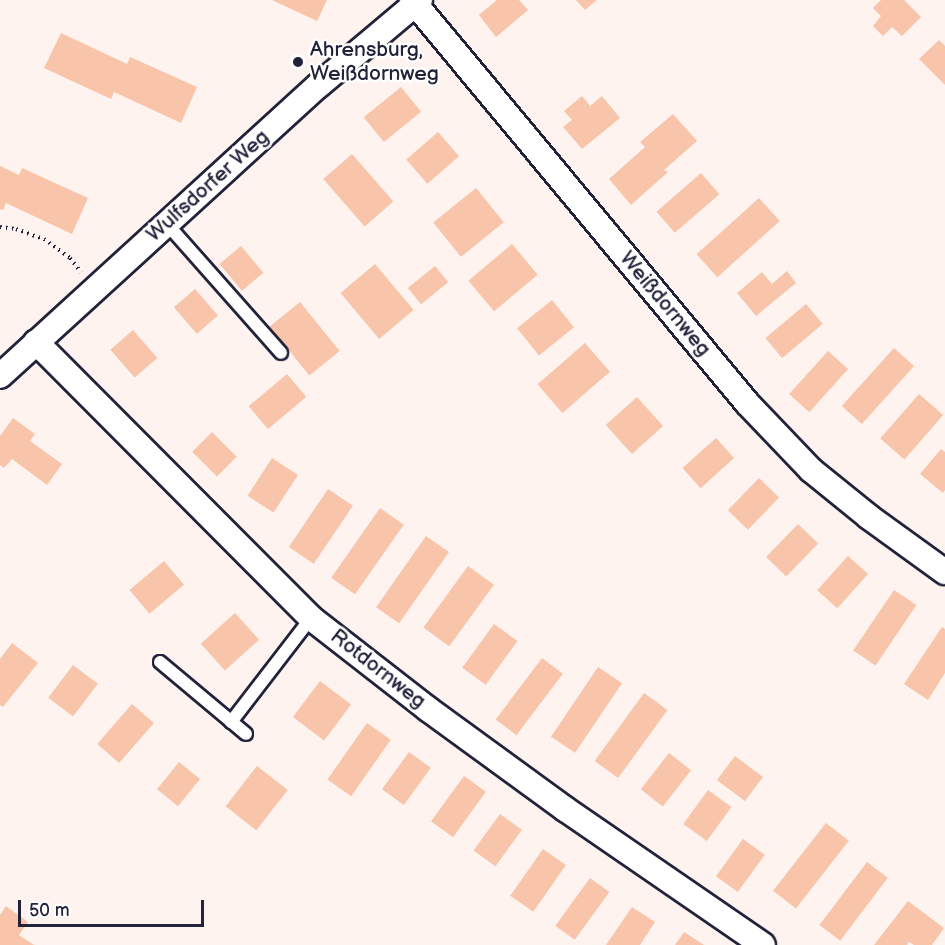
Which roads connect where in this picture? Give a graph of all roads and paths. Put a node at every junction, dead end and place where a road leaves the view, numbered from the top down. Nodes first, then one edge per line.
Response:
1 (416, 1) edge
2 (167, 224) junction
3 (0, 227) edge
4 (94, 289) junction
5 (36, 342) junction
6 (280, 353) dead end
7 (0, 376) edge
8 (945, 572) edge
9 (311, 618) junction
10 (160, 662) dead end
11 (231, 722) junction
12 (246, 734) dead end
13 (763, 945) edge

1 - 2 street, Wulfsdorfer Weg
1 - 8 street, Weißdornweg
2 - 4 street, Wulfsdorfer Weg
2 - 6 lane
3 - 4 path
4 - 5 street, Wulfsdorfer Weg
5 - 7 street, Wulfsdorfer Weg
5 - 9 street, Rotdornweg
9 - 11 lane
9 - 13 street, Rotdornweg
10 - 11 lane
11 - 12 lane

